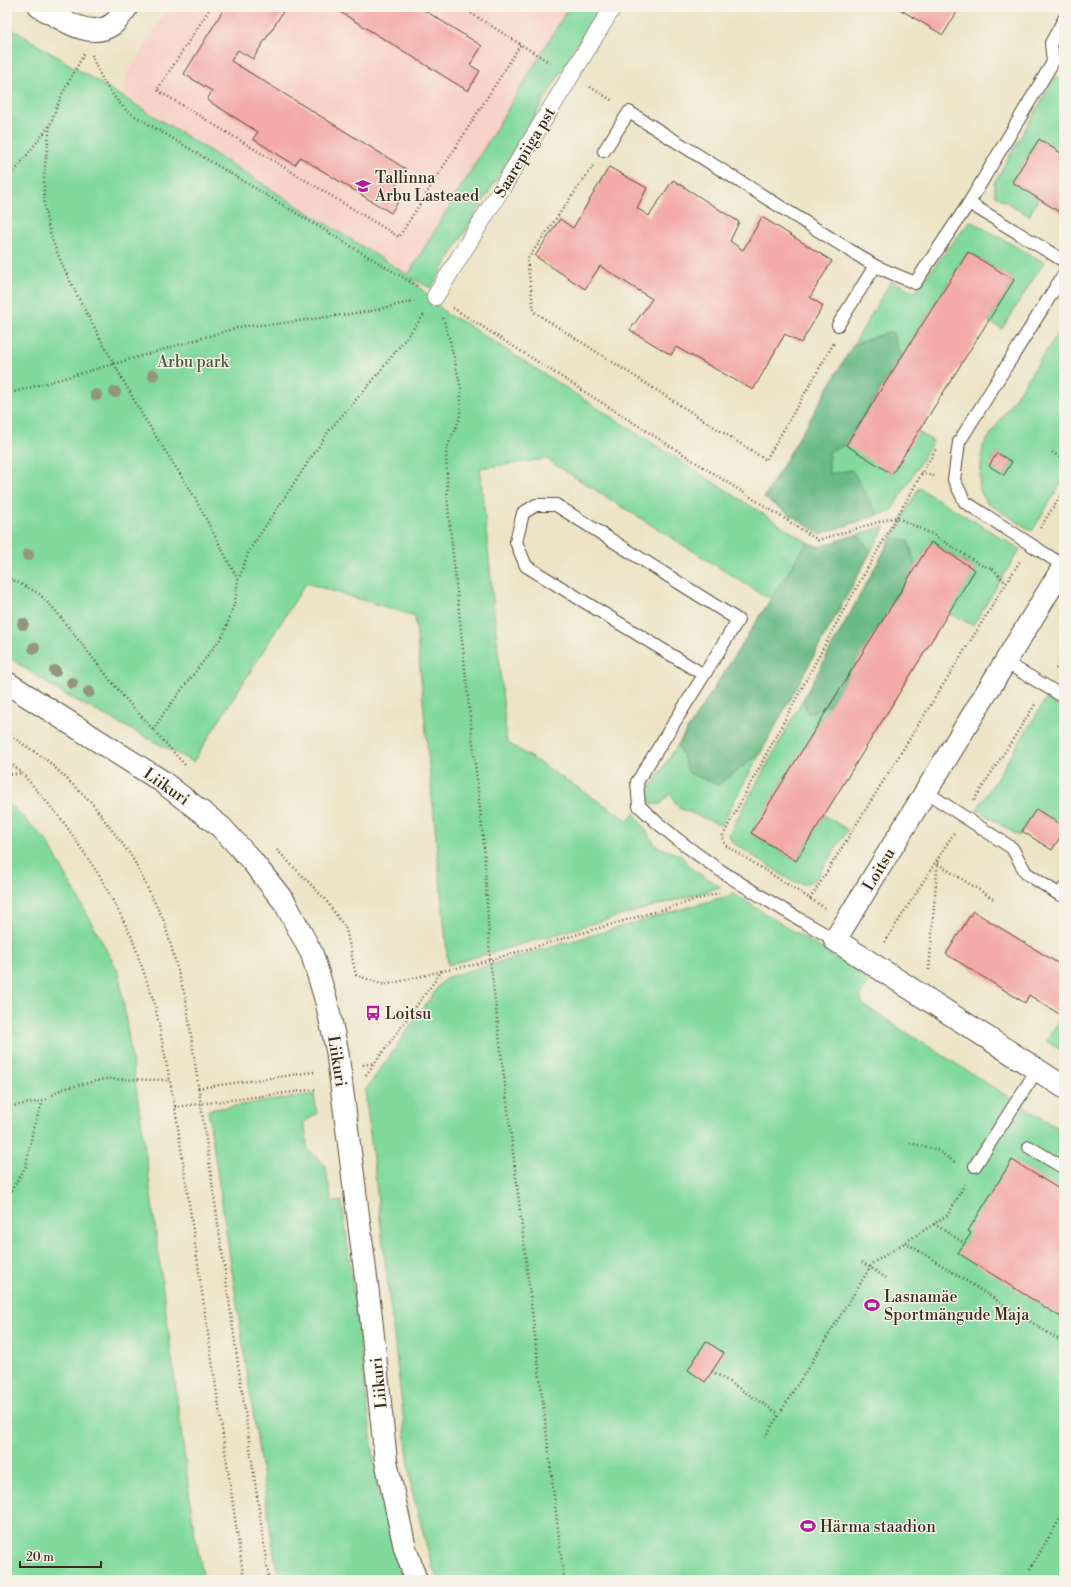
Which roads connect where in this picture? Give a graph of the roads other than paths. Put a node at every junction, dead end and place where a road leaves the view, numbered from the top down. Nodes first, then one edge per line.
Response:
1 (40, 7) edge
2 (127, 7) edge
3 (613, 7) edge
4 (1064, 19) edge
5 (604, 151) road end
6 (969, 203) junction
7 (1064, 261) edge
8 (875, 266) junction
9 (1064, 274) edge
10 (435, 297) road end
11 (838, 325) road end
12 (1064, 566) edge
13 (1005, 662) junction
14 (704, 675) junction
15 (7, 683) edge
16 (1064, 697) edge
17 (926, 792) junction
18 (1064, 888) edge
19 (835, 940) junction
20 (1037, 1070) junction
21 (1064, 1087) edge
22 (1029, 1147) dead end
23 (1064, 1168) edge
24 (974, 1169) road end
25 (416, 1580) edge

1 - 2 street
3 - 10 street, Saarepiiga pst
4 - 6 lane
5 - 8 lane
6 - 7 lane
6 - 8 lane
8 - 11 lane
9 - 12 lane
12 - 13 street, Loitsu
13 - 16 lane
13 - 17 street, Loitsu
14 - 14 lane
14 - 19 lane
15 - 25 street, Liikuri
17 - 18 lane
17 - 19 street, Loitsu
19 - 20 street
20 - 21 street
20 - 24 lane
22 - 23 lane

